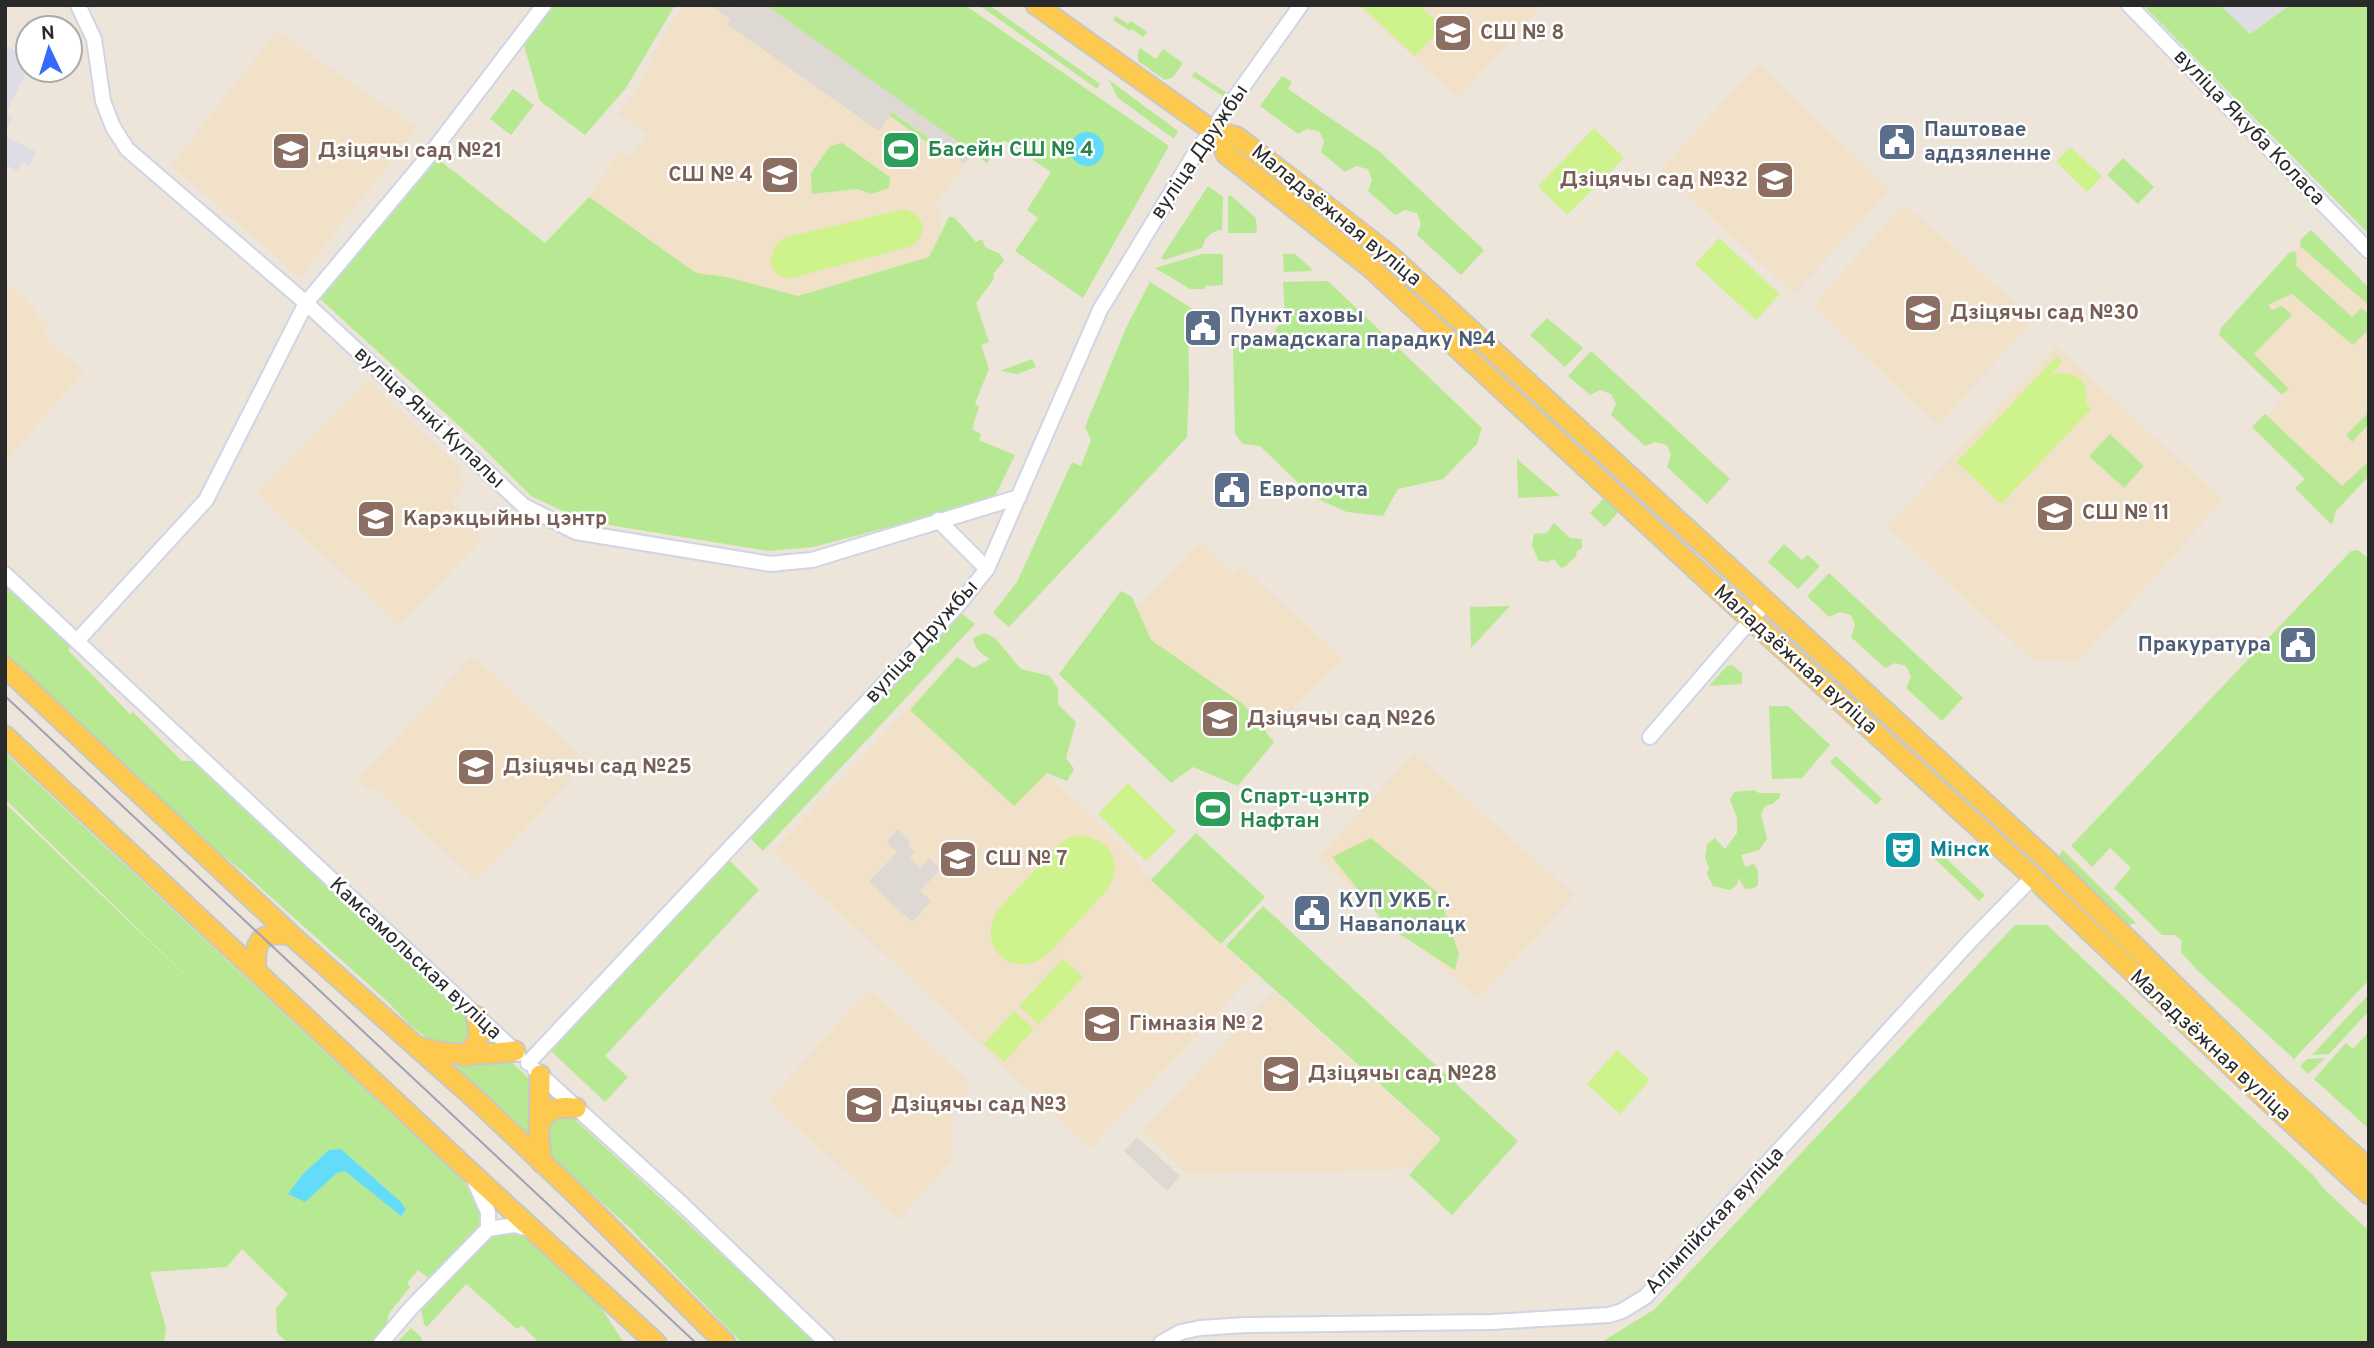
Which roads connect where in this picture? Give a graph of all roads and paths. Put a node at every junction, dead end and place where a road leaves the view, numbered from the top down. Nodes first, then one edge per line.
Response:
1 (78, 5) edge
2 (544, 5) edge
3 (1036, 5) edge
4 (1301, 5) edge
5 (2129, 5) edge
6 (1216, 132) junction
7 (2369, 251) edge
8 (306, 303) junction
9 (1019, 497) junction
10 (938, 520) junction
11 (987, 569) junction
12 (5, 574) edge
13 (1767, 601) junction
14 (1751, 620) junction
15 (77, 641) junction
16 (5, 667) edge
17 (5, 736) edge
18 (1650, 737) dead end
19 (2048, 861) junction
20 (2033, 877) junction
21 (291, 935) junction
22 (256, 971) junction
23 (476, 1016) junction
24 (414, 1045) junction
25 (466, 1056) junction
26 (528, 1063) junction
27 (576, 1108) junction
28 (539, 1123) junction
29 (542, 1163) junction
30 (2369, 1169) edge
31 (468, 1170) junction
32 (2369, 1194) edge
33 (488, 1229) junction
34 (536, 1232) junction
35 (705, 1333) edge
36 (382, 1343) edge
37 (656, 1343) edge
38 (725, 1343) edge
39 (827, 1343) edge
40 (1161, 1343) edge

1 - 8 street, вуліца Янкі Купалы
2 - 8 street
3 - 6 main road, Маладзёжная вуліца
4 - 6 street, вуліца Дружбы
5 - 7 street, вуліца Якуба Коласа
6 - 9 street, вуліца Дружбы
6 - 13 main road, Маладзёжная вуліца
6 - 14 main road, Маладзёжная вуліца
8 - 10 street, вуліца Янкі Купалы
8 - 15 street
9 - 10 street, вуліца Янкі Купалы
9 - 11 street, вуліца Дружбы
10 - 11 street
11 - 26 street, вуліца Дружбы
12 - 15 street, Камсамольская вуліца
13 - 14 street
13 - 19 main road, Маладзёжная вуліца
14 - 18 street
14 - 20 main road, Маладзёжная вуліца
15 - 23 street, Камсамольская вуліца
16 - 21 main road
17 - 22 main road
19 - 20 main road
19 - 30 main road, Маладзёжная вуліца
20 - 32 main road, Маладзёжная вуліца
20 - 40 street, Алімпійская вуліца
21 - 22 main road
21 - 24 main road
22 - 31 main road
23 - 25 main road
23 - 26 street, Камсамольская вуліца
24 - 25 main road
24 - 29 main road
25 - 26 main road
26 - 27 street, Камсамольская вуліца
26 - 28 main road
27 - 28 main road
27 - 39 street, Камсамольская вуліца
28 - 29 main road
29 - 35 main road
31 - 33 street
31 - 34 main road
33 - 34 street
33 - 36 street
34 - 37 main road
35 - 38 main road

